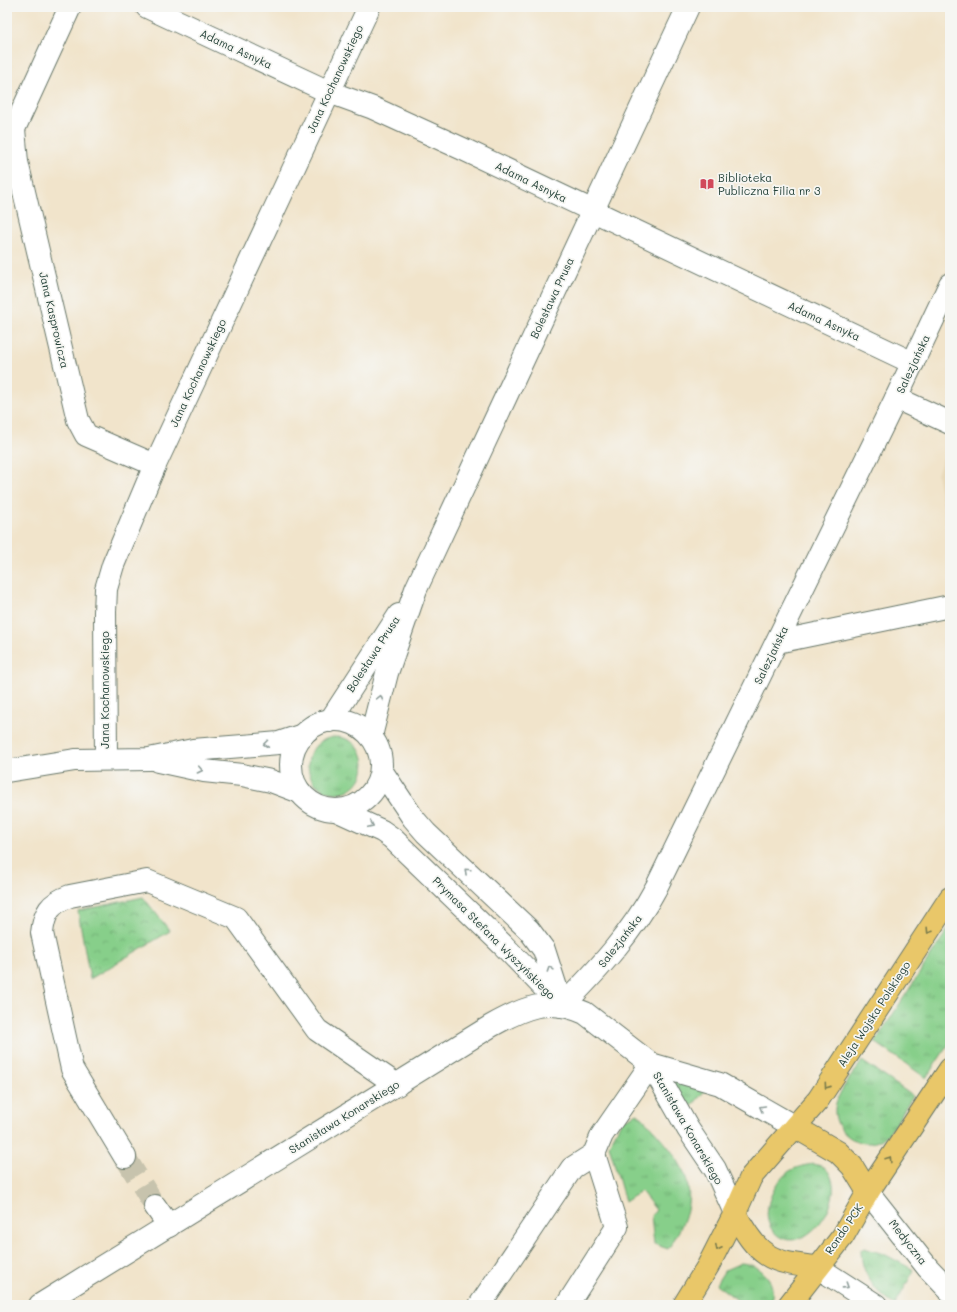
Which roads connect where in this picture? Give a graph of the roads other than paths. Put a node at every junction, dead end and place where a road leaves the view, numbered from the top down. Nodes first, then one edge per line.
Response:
1 (70, 7) edge
2 (147, 7) edge
3 (369, 7) edge
4 (688, 7) edge
5 (329, 92) junction
6 (11, 127) edge
7 (592, 211) junction
8 (950, 284) edge
9 (913, 363) junction
10 (896, 398) junction
11 (950, 423) edge
12 (155, 465) junction
13 (416, 589) junction
14 (950, 606) edge
15 (777, 642) junction
16 (330, 720) junction
17 (303, 734) junction
18 (371, 736) junction
19 (106, 758) junction
20 (149, 758) junction
21 (381, 770) junction
22 (7, 771) edge
23 (300, 792) junction
24 (336, 810) junction
25 (950, 898) edge
26 (562, 1006) junction
27 (651, 1064) junction
28 (950, 1069) edge
29 (397, 1085) junction
30 (795, 1127) junction
31 (594, 1154) junction
32 (125, 1157) tunnel mouth
33 (868, 1192) junction
34 (156, 1206) tunnel mouth
35 (735, 1213) junction
36 (169, 1226) junction
37 (817, 1267) junction
38 (950, 1291) edge
39 (67, 1298) edge
40 (40, 1305) edge
41 (480, 1305) edge
42 (567, 1305) edge
43 (684, 1305) edge
44 (789, 1305) edge
45 (876, 1305) edge

1 - 6 street, Jana Kasprowicza
2 - 5 street, Adama Asnyka
3 - 5 street, Jana Kochanowskiego
4 - 7 street, Bolesława Prusa
5 - 7 street, Adama Asnyka
5 - 12 street, Jana Kochanowskiego
6 - 12 street, Jana Kasprowicza
7 - 9 street, Adama Asnyka
7 - 13 street, Bolesława Prusa
8 - 9 street, Salezjańska
9 - 10 street, Salezjańska
10 - 11 street
10 - 15 street, Salezjańska
12 - 19 street, Jana Kochanowskiego
13 - 16 street, Bolesława Prusa
18 -> 13 street, Bolesława Prusa
14 - 15 street
15 - 26 street, Salezjańska
16 - 17 street
16 - 18 street
17 -> 20 street
17 - 23 street
18 - 21 street
19 - 20 street
19 - 22 street
20 -> 23 street
21 - 24 street
26 -> 21 street, Prymasa Stefana Wyszyńskiego
23 - 24 street
24 -> 26 street, Prymasa Stefana Wyszyńskiego
25 -> 30 main road, Aleja Wojska Polskiego
26 - 27 street, Stanisława Konarskiego
26 - 29 street, Stanisława Konarskiego
30 -> 27 street, Stanisława Konarskiego
27 - 31 street
27 - 35 street, Stanisława Konarskiego
33 -> 28 main road
29 - 32 street
29 - 36 street, Stanisława Konarskiego
30 - 33 main road, Rondo PCK
30 - 35 main road
31 - 41 street
31 - 42 street
33 - 37 main road, Rondo PCK
33 - 38 street, Medyczna
34 - 36 street
35 - 37 main road
35 -> 43 main road
36 - 39 street, Stanisława Konarskiego
37 - 44 main road
37 -> 45 street
39 - 40 street, Stanisława Konarskiego

